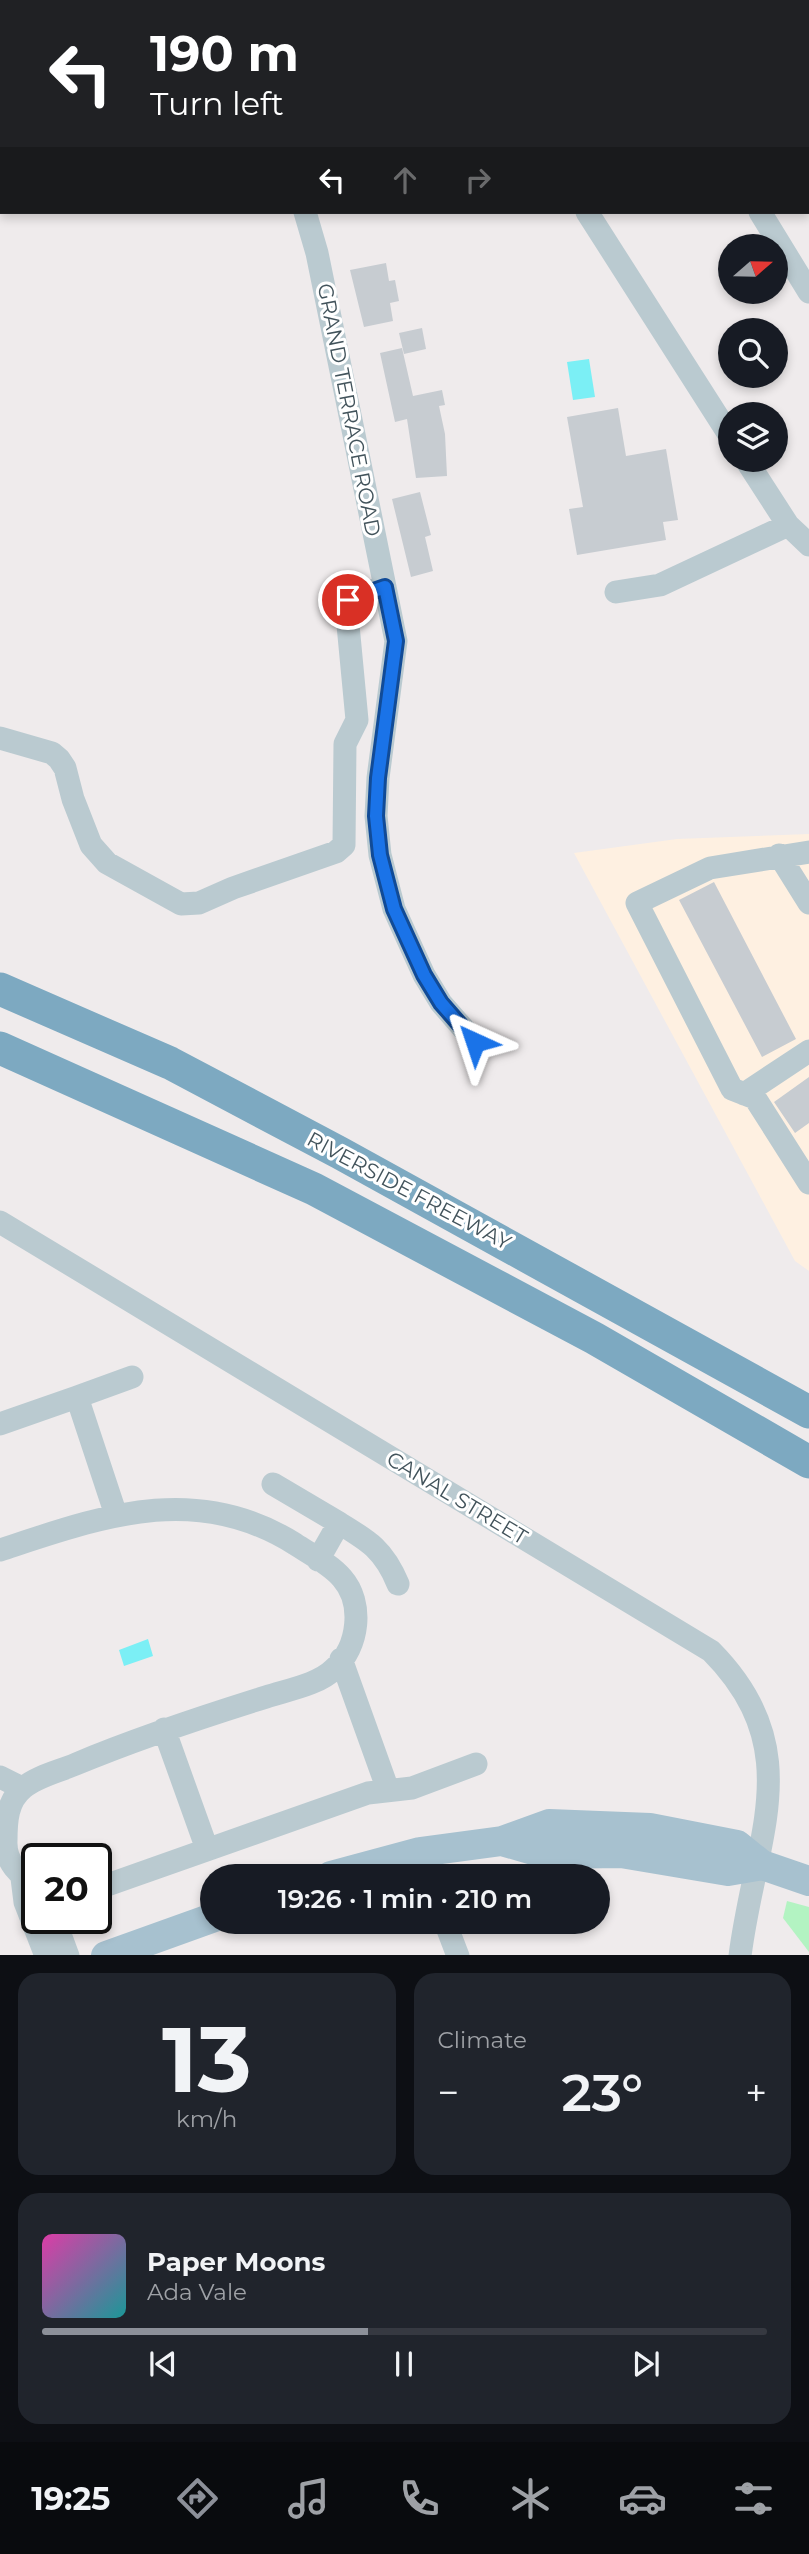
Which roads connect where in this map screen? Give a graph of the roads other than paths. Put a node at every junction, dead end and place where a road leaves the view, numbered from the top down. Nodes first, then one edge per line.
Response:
1 (306, 214) edge
2 (588, 214) edge
3 (762, 214) edge
4 (800, 260) edge
5 (809, 292) edge
6 (718, 417) edge
7 (754, 472) edge
8 (788, 525) junction
9 (809, 545) edge
10 (385, 587) junction
11 (616, 592) dead end
12 (0, 738) edge
13 (809, 852) edge
14 (779, 855) junction
15 (809, 903) edge
16 (0, 989) edge
17 (475, 1042) dead end
18 (0, 1048) edge
19 (809, 1051) edge
20 (744, 1094) junction
21 (807, 1175) edge
22 (0, 1222) edge
23 (132, 1377) dead end
24 (77, 1397) junction
25 (809, 1412) edge
26 (0, 1424) edge
27 (809, 1462) edge
28 (273, 1484) dead end
29 (116, 1514) junction
30 (339, 1523) junction
31 (0, 1550) edge
32 (318, 1560) junction
33 (398, 1584) dead end
34 (341, 1659) junction
35 (164, 1729) junction
36 (475, 1764) dead end
37 (0, 1777) edge
38 (22, 1788) junction
39 (388, 1790) junction
40 (207, 1849) junction
41 (424, 1864) edge
42 (762, 1865) junction
43 (21, 1874) edge
44 (809, 1881) edge
45 (112, 1883) edge
46 (200, 1922) edge
47 (38, 1934) edge
48 (60, 1934) edge
49 (450, 1934) edge
50 (46, 1955) edge
51 (68, 1955) edge
52 (106, 1955) edge
53 (458, 1955) edge
54 (740, 1955) edge

1 - 10 street, GRAND TERRACE ROAD
2 - 6 street
3 - 4 street
4 - 5 street
7 - 8 street
8 - 9 street
8 - 11 street
10 - 12 street
10 - 17 street, GRAND TERRACE ROAD
13 - 14 street
14 - 15 street
14 - 20 street
16 - 25 highway, RIVERSIDE FREEWAY
18 - 27 highway, RIVERSIDE FREEWAY
19 - 20 street
20 - 21 street
22 - 42 street, CANAL STREET
23 - 24 street
24 - 26 street
24 - 29 street
28 - 30 street
29 - 31 street
29 - 32 street
30 - 32 street
30 - 33 street
32 - 34 street
34 - 35 street
34 - 39 street
35 - 38 street
35 - 40 street
36 - 39 street
37 - 38 street
38 - 43 street
39 - 40 street
40 - 45 street
41 - 42 main road
42 - 44 main road
42 - 54 street
46 - 52 main road
47 - 50 street
48 - 51 street
49 - 53 street

